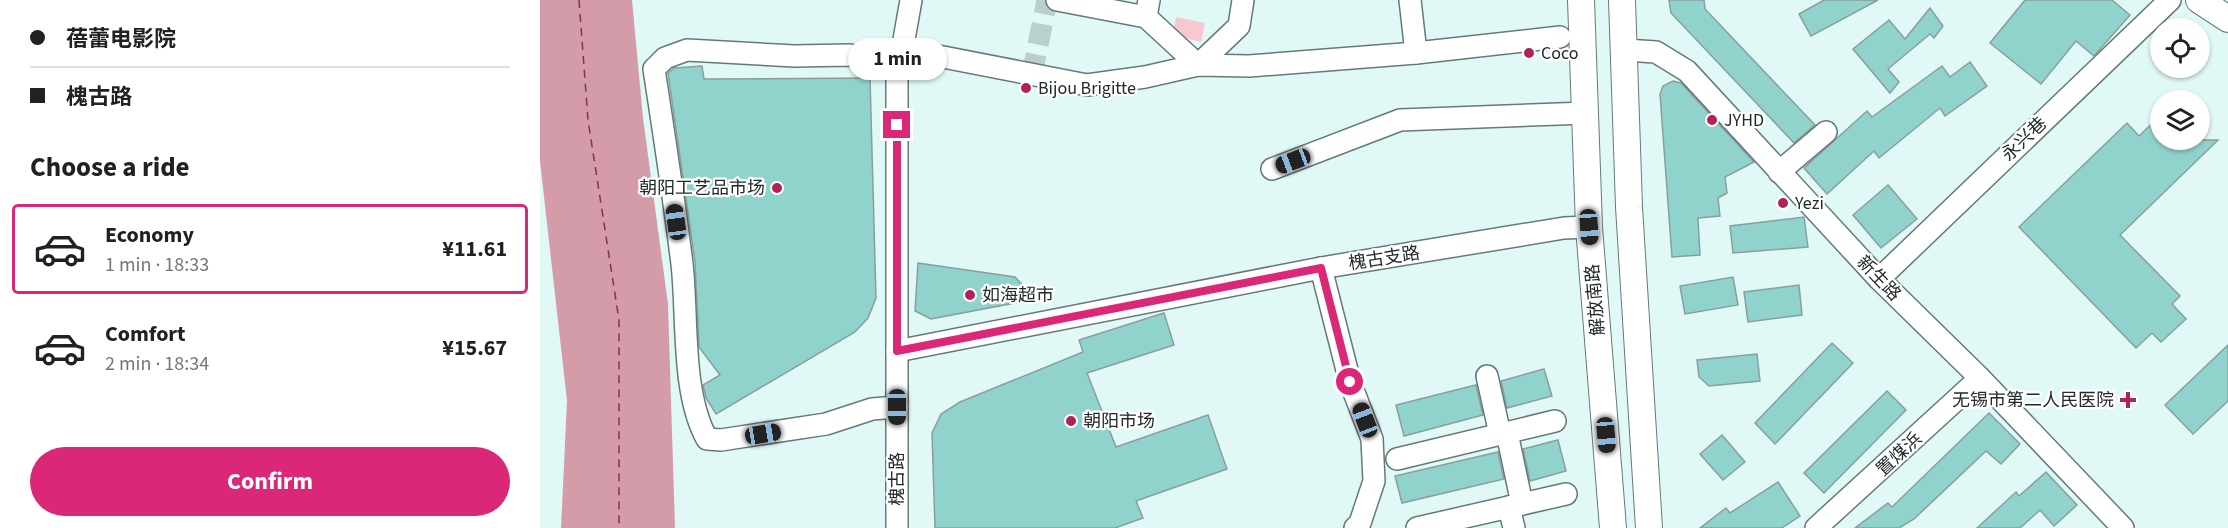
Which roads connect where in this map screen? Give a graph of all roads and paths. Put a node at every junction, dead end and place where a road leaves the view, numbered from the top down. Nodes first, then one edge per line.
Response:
1 (911, 0) edge
2 (1057, 0) edge
3 (1244, 0) edge
4 (1410, 0) edge
5 (1581, 0) edge
6 (1622, 0) edge
7 (2170, 0) edge
8 (2199, 0) edge
9 (1147, 8) edge
10 (2228, 19) edge
11 (1560, 38) dead end
12 (1625, 50) junction
13 (1416, 53) junction
14 (901, 56) junction
15 (1198, 65) junction
16 (1586, 113) junction
17 (1826, 132) dead end
18 (1272, 169) dead end
19 (1779, 172) junction
20 (1589, 227) junction
21 (1321, 268) junction
22 (1879, 279) junction
23 (897, 351) junction
24 (1487, 376) dead end
25 (1980, 378) junction
26 (897, 407) junction
27 (1556, 421) dead end
28 (1503, 433) junction
29 (1397, 459) dead end
30 (1566, 494) dead end
31 (1515, 506) junction
32 (897, 528) edge
33 (1355, 528) edge
34 (1417, 528) edge
35 (1514, 528) edge
36 (1613, 528) edge
37 (1649, 528) edge
38 (1816, 528) edge
39 (2123, 528) edge

1 - 14 street, 槐古路
2 - 9 street
3 - 15 street
4 - 13 street
5 - 16 main road, 解放南路
6 - 12 main road
7 - 22 street, 永兴巷
8 - 10 main road
9 - 15 street
11 - 13 street
12 - 19 street, 新生路
12 - 37 main road
13 - 15 street
14 - 15 street
14 - 23 street, 槐古路
14 - 26 street
16 - 18 street
16 - 20 main road, 解放南路
17 - 19 street
19 - 22 street, 新生路
20 - 21 street, 槐古支路
20 - 36 main road, 解放南路
21 - 23 street, 槐古支路
21 - 33 street
22 - 25 street, 新生路
23 - 26 street, 槐古路
24 - 28 street
25 - 38 street, 置煤浜
25 - 39 street, 新生路
26 - 32 street, 槐古路
27 - 28 street
28 - 29 street
28 - 31 street
30 - 31 street
31 - 34 street
31 - 35 street

